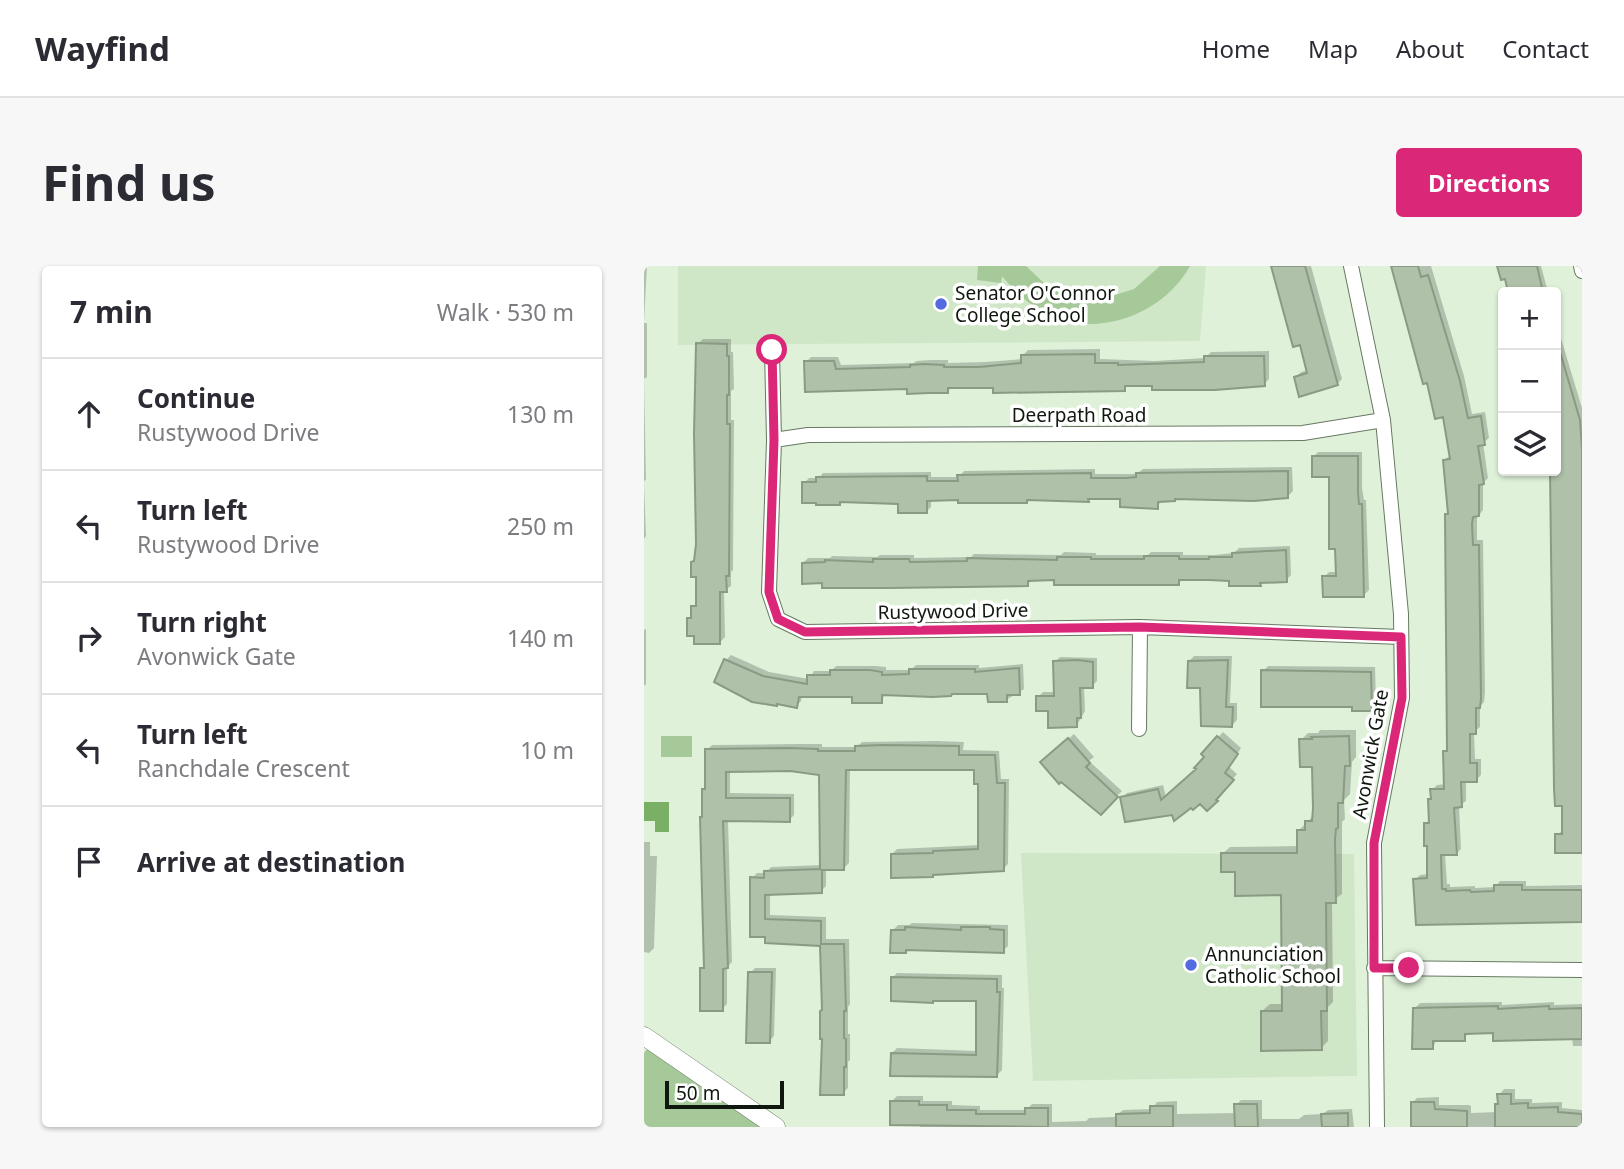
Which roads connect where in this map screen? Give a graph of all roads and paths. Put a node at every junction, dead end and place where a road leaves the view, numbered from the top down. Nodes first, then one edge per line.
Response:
1 (1351, 266) edge
2 (772, 350) dead end
3 (1382, 420) junction
4 (774, 440) junction
5 (1140, 627) junction
6 (1401, 637) junction
7 (1139, 729) dead end
8 (1374, 968) junction
9 (1582, 970) edge
10 (644, 1036) edge
11 (776, 1127) edge
12 (1377, 1127) edge

1 - 3 street, Avonwick Gate
2 - 4 street, Rustywood Drive
3 - 4 street, Deerpath Road
3 - 6 street, Avonwick Gate
4 - 5 street, Rustywood Drive
5 - 6 street, Rustywood Drive
5 - 7 street
6 - 8 street, Avonwick Gate
8 - 9 street
8 - 12 street, Avonwick Gate
10 - 11 street

